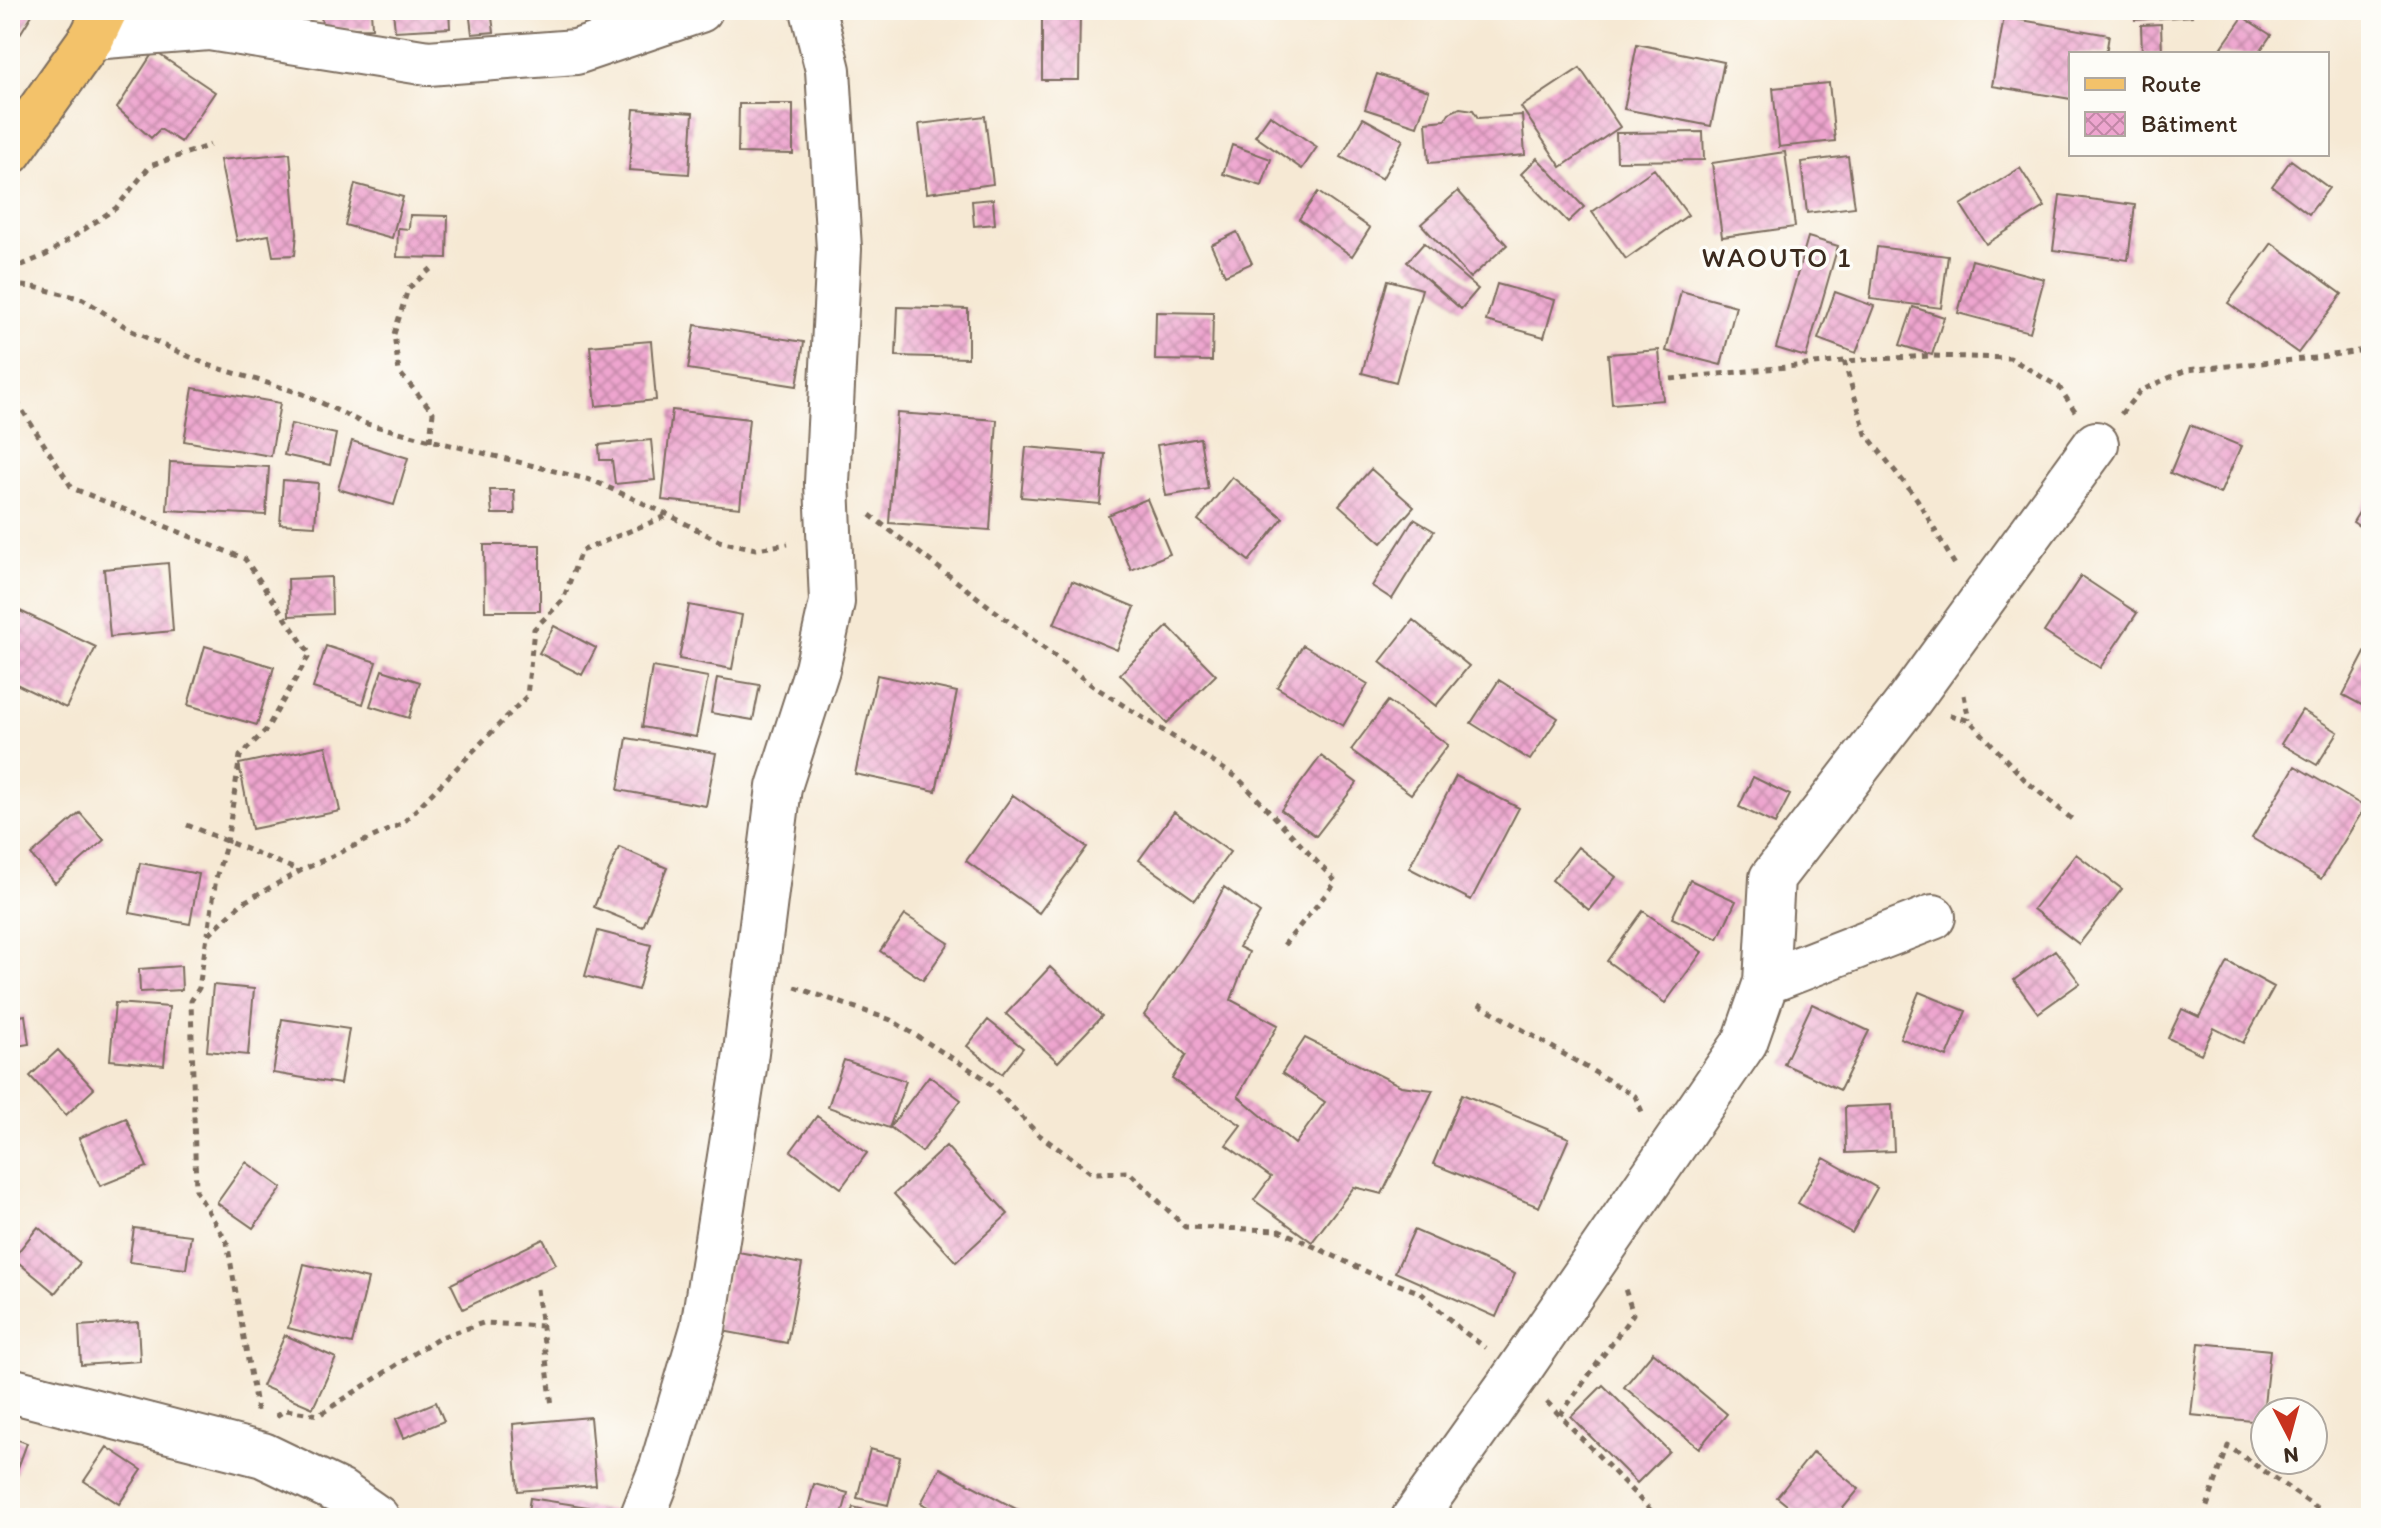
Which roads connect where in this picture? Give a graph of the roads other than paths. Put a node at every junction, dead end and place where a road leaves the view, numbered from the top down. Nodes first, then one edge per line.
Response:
1 (700, 10) edge
2 (813, 10) edge
3 (98, 23) edge
4 (10, 152) edge
5 (2096, 444) road end
6 (1933, 917) dead end
7 (1766, 982) junction
8 (10, 1390) edge
9 (377, 1518) edge
10 (642, 1518) edge
11 (1414, 1518) edge

1 - 3 street
2 - 10 street
3 - 4 main road
5 - 7 street
6 - 7 street
7 - 11 street
8 - 9 street

